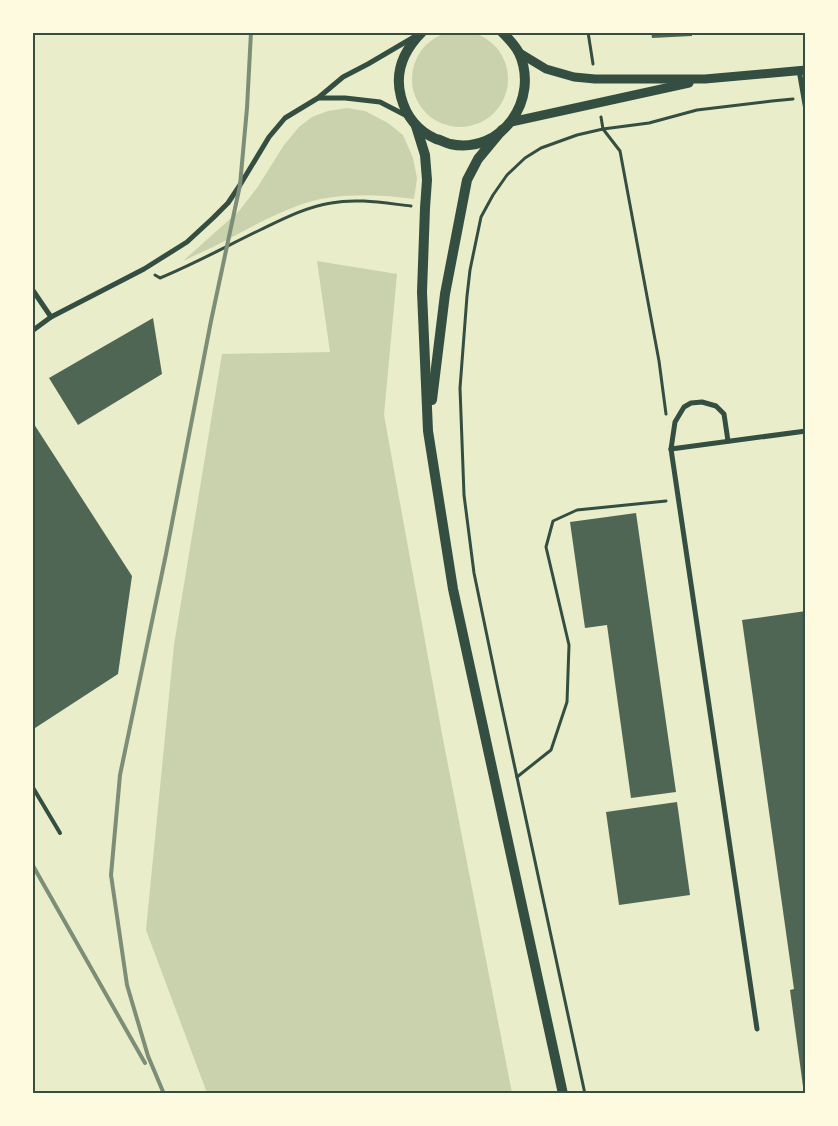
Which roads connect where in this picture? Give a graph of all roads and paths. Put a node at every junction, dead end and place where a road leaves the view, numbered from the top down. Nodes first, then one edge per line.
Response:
1 (421, 32) edge
2 (502, 32) edge
3 (512, 32) edge
4 (588, 32) edge
5 (516, 48) junction
6 (802, 70) edge
7 (595, 79) junction
8 (706, 79) junction
9 (318, 98) junction
10 (804, 99) junction
11 (806, 110) edge
12 (409, 117) junction
13 (511, 122) junction
14 (416, 126) junction
15 (603, 129) junction
16 (502, 130) junction
17 (411, 206) dead end
18 (144, 269) junction
19 (32, 289) edge
20 (51, 318) junction
21 (32, 331) edge
22 (667, 420) dead end
23 (428, 431) junction
24 (806, 431) edge
25 (728, 441) junction
26 (671, 449) junction
27 (678, 500) junction
28 (517, 777) junction
29 (32, 786) edge
30 (60, 834) dead end
31 (757, 1029) dead end
32 (563, 1094) edge
33 (585, 1094) edge

1 - 9 street
1 - 12 main road
2 - 5 main road
3 - 5 main road
4 - 7 path
5 - 7 street
5 - 13 main road
6 - 8 street
6 - 10 street
7 - 8 street
8 - 13 street
9 - 12 street
9 - 18 street
10 - 11 street
10 - 15 path
12 - 14 main road
13 - 16 main road
14 - 16 main road
14 - 23 main road
15 - 22 path
15 - 28 path
16 - 23 main road
17 - 18 path
18 - 20 street
19 - 20 street
20 - 21 street
23 - 32 main road
24 - 25 street
25 - 26 street
25 - 26 street
26 - 27 street
27 - 28 path
27 - 31 street
28 - 33 path
29 - 30 lane

